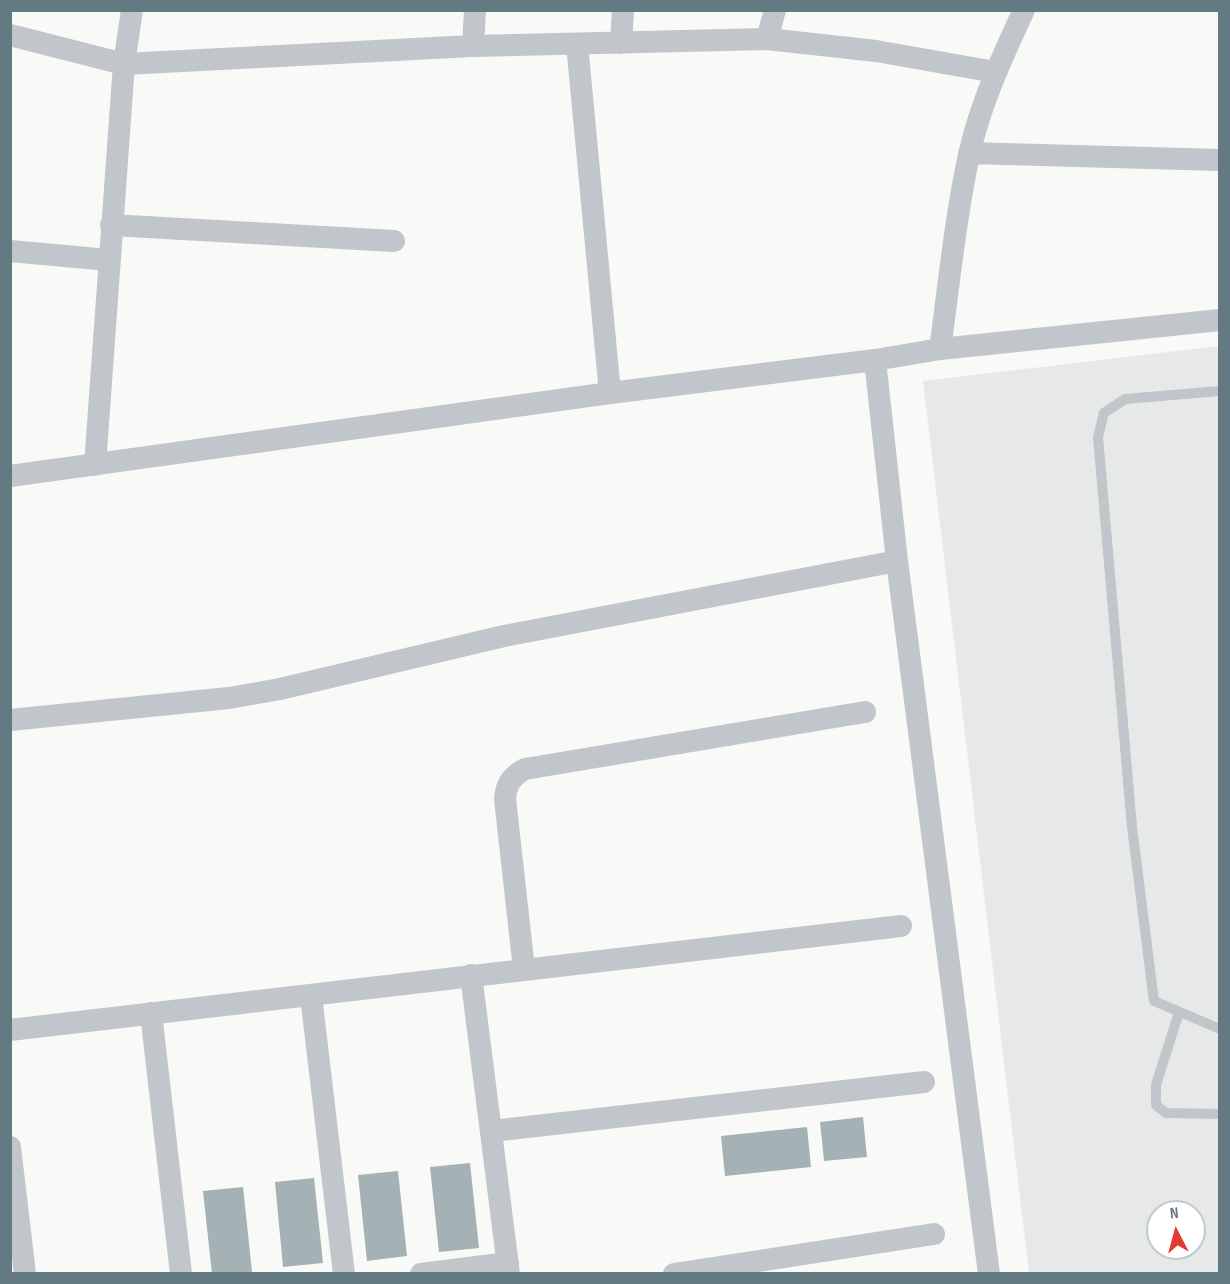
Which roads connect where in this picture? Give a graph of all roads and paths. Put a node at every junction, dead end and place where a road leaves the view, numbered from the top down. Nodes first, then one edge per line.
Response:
1 (132, 10) edge
2 (475, 10) edge
3 (623, 10) edge
4 (775, 10) edge
5 (1024, 10) edge
6 (10, 35) edge
7 (767, 39) junction
8 (621, 42) junction
9 (577, 44) junction
10 (473, 46) junction
11 (124, 64) junction
12 (995, 72) junction
13 (969, 153) junction
14 (1220, 160) edge
15 (111, 225) junction
16 (394, 241) dead end
17 (10, 251) edge
18 (108, 260) junction
19 (1220, 320) edge
20 (940, 350) junction
21 (875, 360) junction
22 (1220, 391) edge
23 (610, 393) junction
24 (95, 465) junction
25 (10, 476) edge
26 (897, 561) junction
27 (865, 712) dead end
28 (10, 720) edge
29 (901, 926) dead end
30 (524, 969) junction
31 (471, 975) junction
32 (311, 996) junction
33 (1179, 1012) junction
34 (151, 1013) junction
35 (1220, 1029) edge
36 (10, 1030) edge
37 (924, 1082) dead end
38 (1220, 1114) edge
39 (492, 1131) junction
40 (10, 1147) edge
41 (933, 1234) dead end
42 (509, 1268) edge
43 (25, 1274) edge
44 (182, 1274) edge
45 (344, 1274) edge
46 (421, 1274) edge
47 (674, 1274) edge
48 (989, 1274) edge

1 - 11 street
2 - 10 street
3 - 8 street
4 - 7 street
5 - 12 street
6 - 11 street
7 - 8 street
7 - 12 street
8 - 9 street
9 - 10 street
9 - 23 street
10 - 11 street
11 - 15 street
12 - 13 street
13 - 14 street
13 - 20 street
15 - 16 street
15 - 18 street
17 - 18 street
18 - 24 street
19 - 20 street
20 - 21 street
21 - 23 street
21 - 26 street
22 - 33 lane
23 - 24 street
24 - 25 street
26 - 28 street
26 - 48 street
27 - 30 street
29 - 30 street
30 - 31 street
31 - 32 street
31 - 39 street
32 - 34 street
32 - 45 street
33 - 35 lane
33 - 38 lane
34 - 36 street
34 - 44 street
37 - 39 street
39 - 42 street
40 - 43 street
41 - 47 street
42 - 46 street

